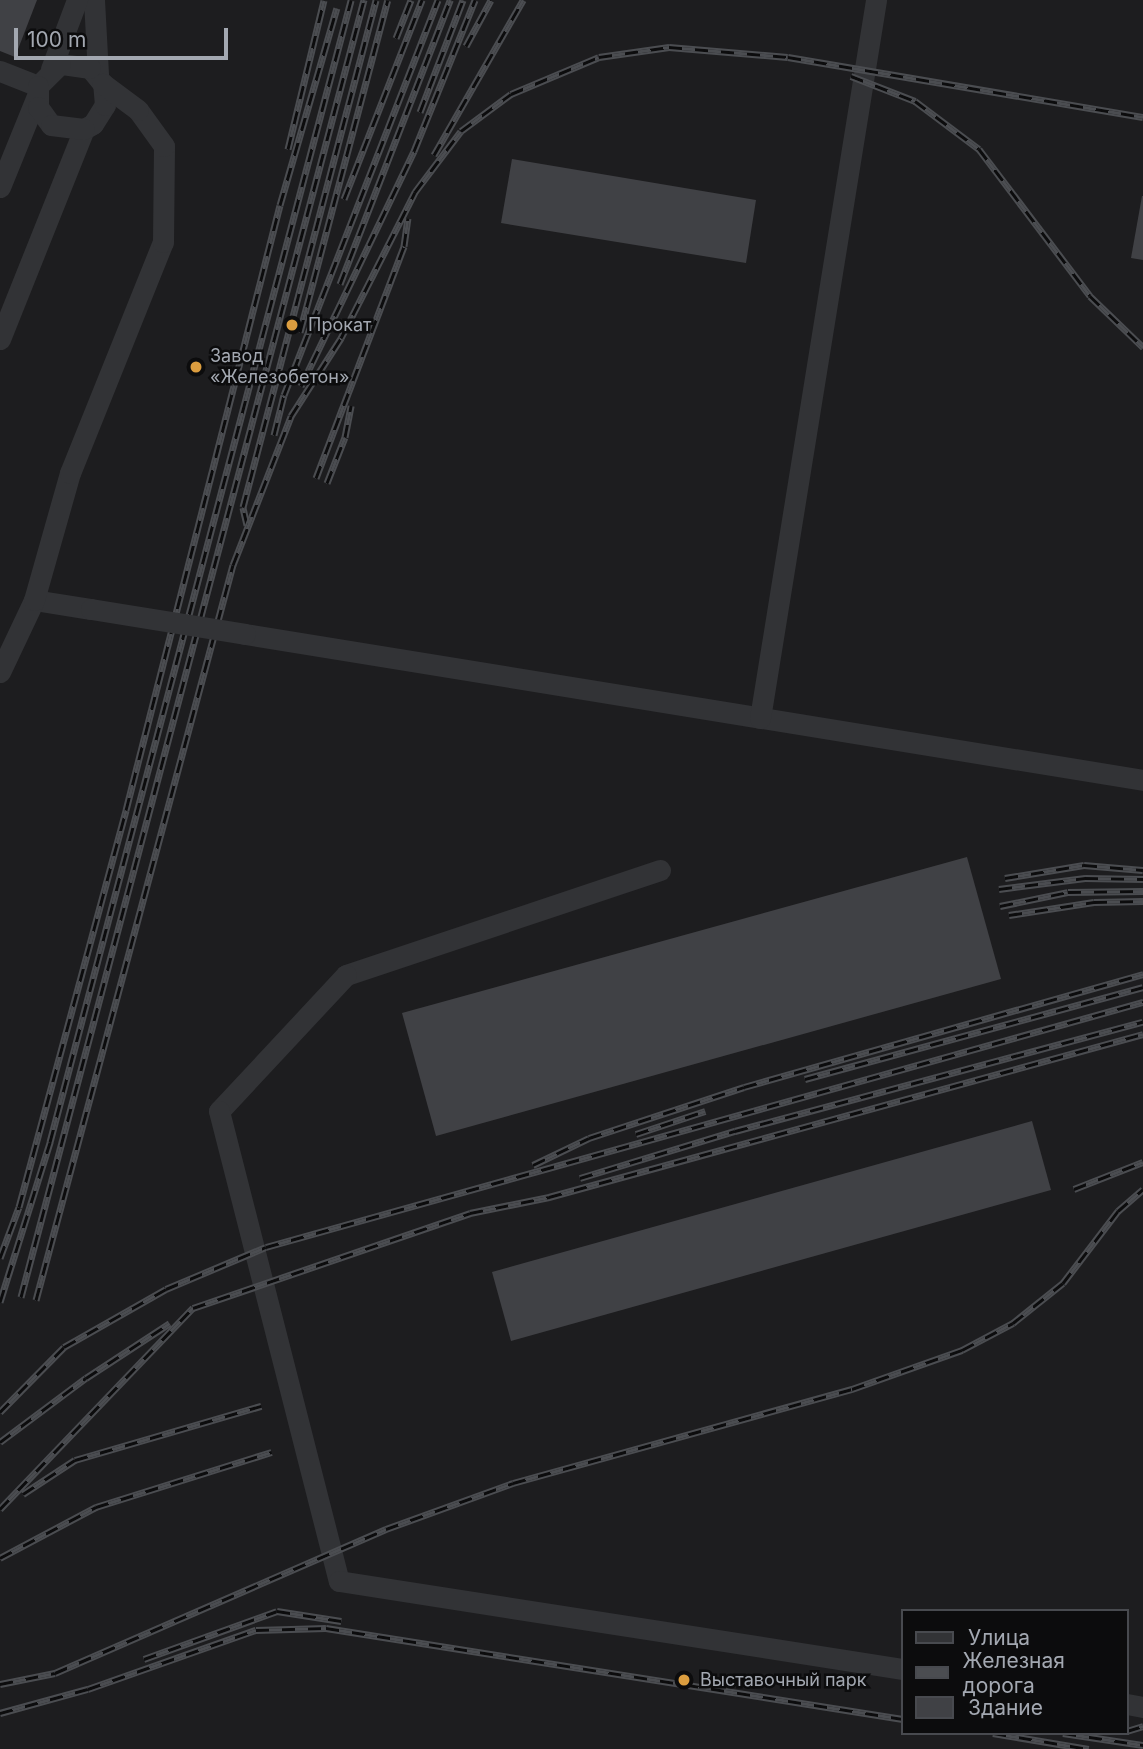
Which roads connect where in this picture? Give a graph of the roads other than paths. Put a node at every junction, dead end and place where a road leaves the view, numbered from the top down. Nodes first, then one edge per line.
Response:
1 (77, 0) edge
2 (94, 0) edge
3 (876, 0) edge
4 (0, 71) edge
5 (101, 80) junction
6 (42, 84) junction
7 (83, 129) junction
8 (2, 174) edge
9 (0, 339) edge
10 (34, 600) junction
11 (0, 672) edge
12 (760, 718) junction
13 (1143, 780) edge
14 (660, 870) dead end
15 (902, 1669) edge

1 - 6 street
2 - 5 street
3 - 12 street
4 - 6 street
5 - 6 street
5 - 7 street
5 - 10 street
6 - 7 street
6 - 8 street
7 - 9 street
10 - 11 street
10 - 12 street, bridge
12 - 13 street
14 - 15 street

